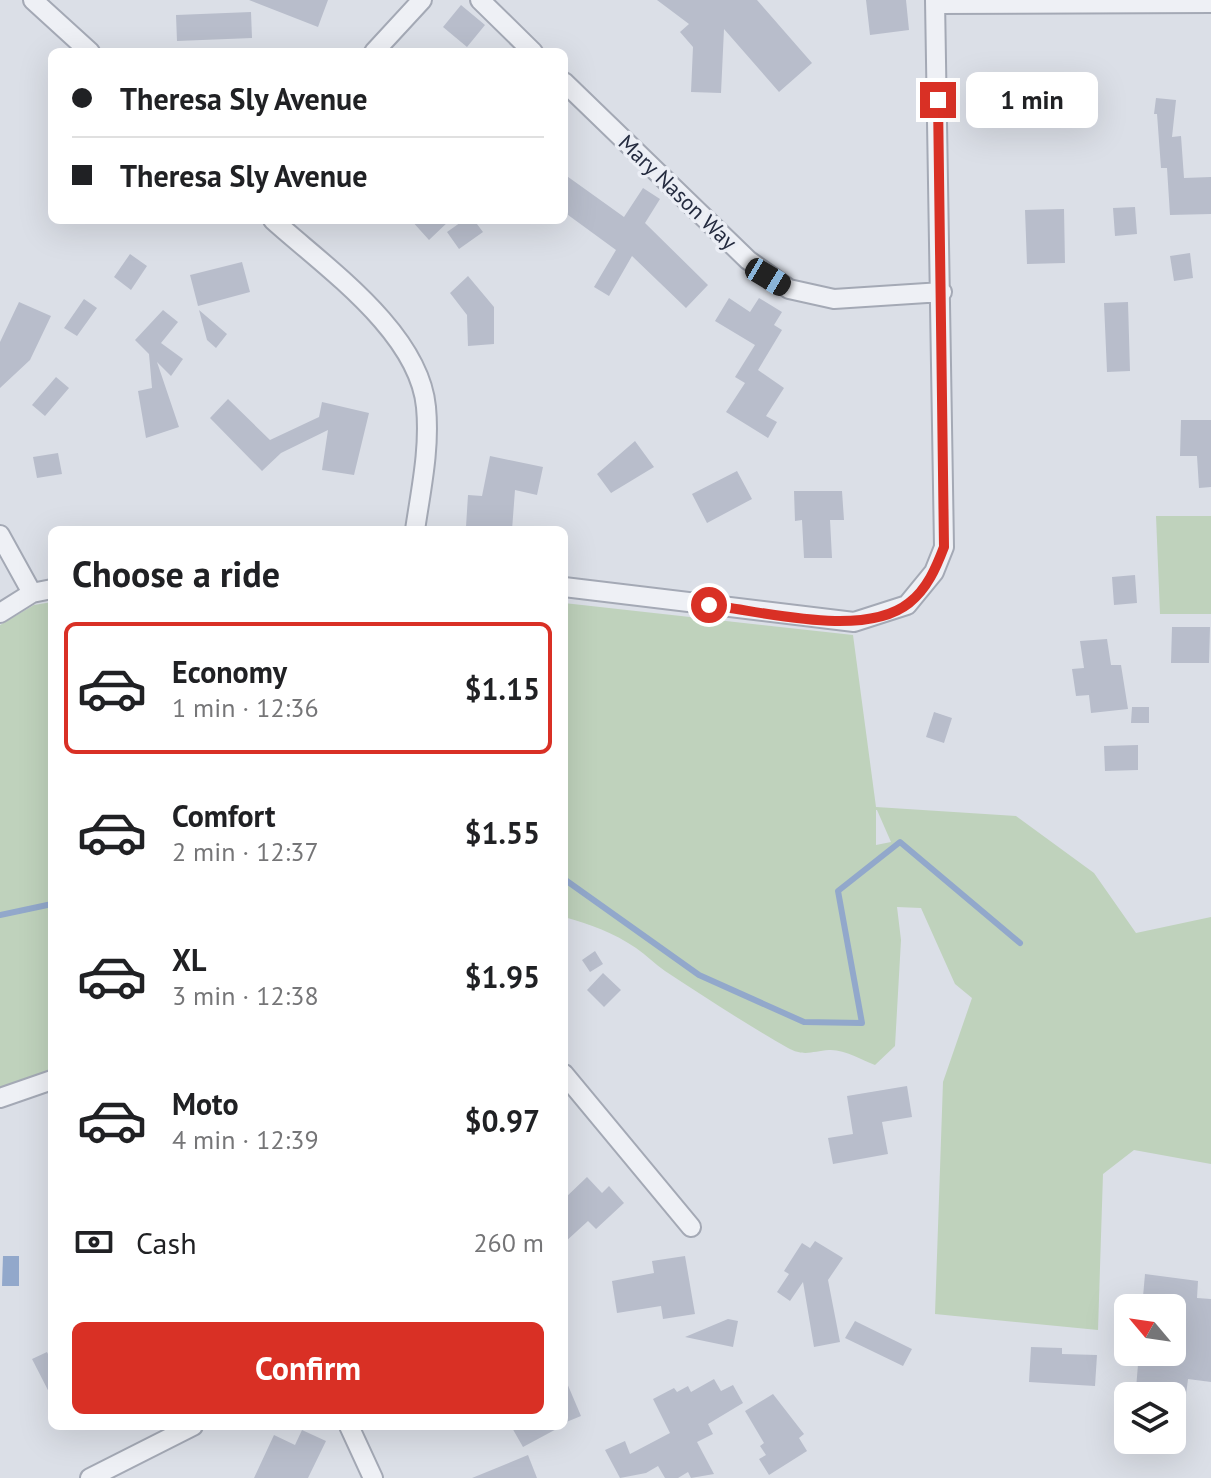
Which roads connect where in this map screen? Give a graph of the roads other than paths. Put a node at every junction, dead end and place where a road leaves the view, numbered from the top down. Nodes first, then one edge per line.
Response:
1 (33, 0) edge
2 (422, 0) edge
3 (480, 0) edge
4 (936, 2) edge
5 (1211, 3) edge
6 (86, 48) edge
7 (378, 48) edge
8 (529, 48) edge
9 (568, 86) edge
10 (277, 224) edge
11 (942, 292) junction
12 (416, 526) edge
13 (0, 535) edge
14 (568, 587) edge
15 (48, 590) edge
16 (32, 593) junction
17 (0, 613) edge
18 (568, 1079) edge
19 (48, 1081) edge
20 (0, 1098) edge
21 (691, 1227) dead end
22 (185, 1430) edge
23 (351, 1430) edge
24 (90, 1478) edge
25 (373, 1478) edge

1 - 6 street
2 - 7 street
3 - 8 street
4 - 5 street
4 - 11 street
9 - 11 street, Mary Nason Way
10 - 12 street
11 - 14 street
13 - 16 street
15 - 16 street
16 - 17 street
18 - 21 street
19 - 20 street
22 - 24 street
23 - 25 street

